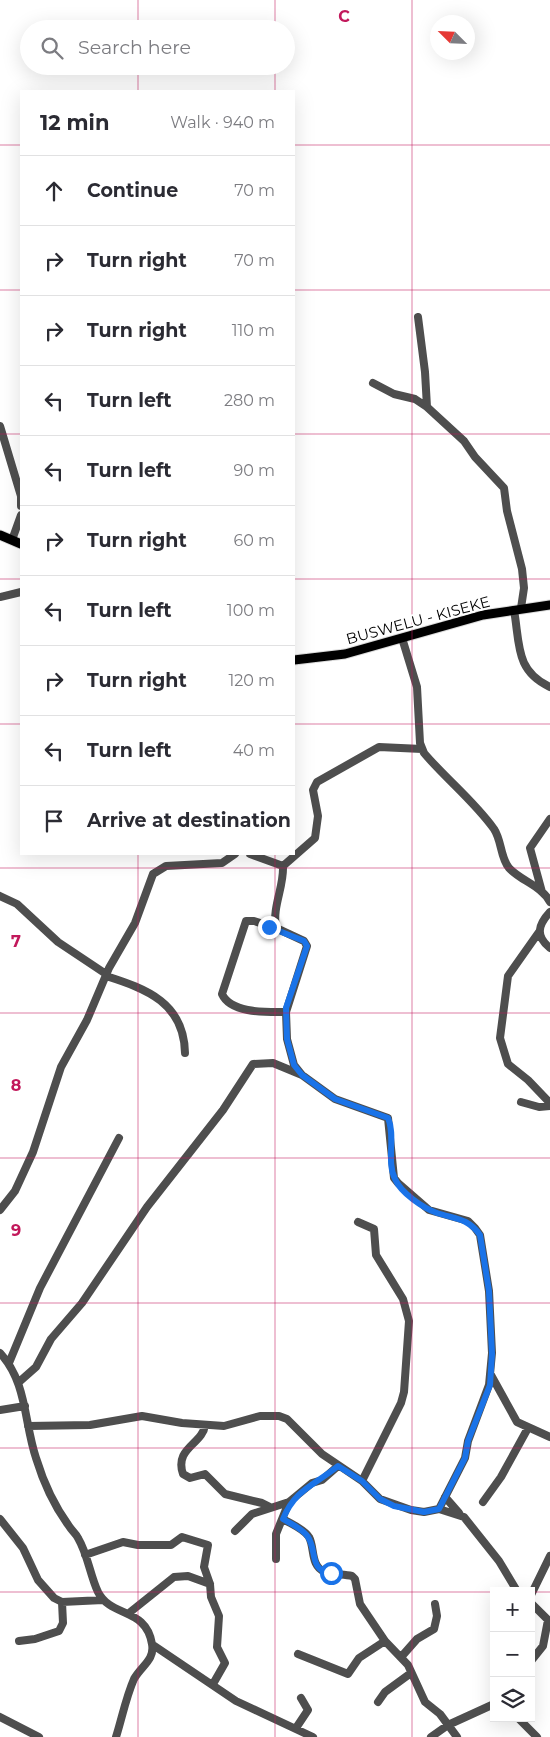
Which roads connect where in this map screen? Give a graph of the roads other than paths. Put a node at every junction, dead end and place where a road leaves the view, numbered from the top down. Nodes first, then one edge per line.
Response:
1 (418, 317) dead end
2 (372, 383) dead end
3 (427, 407) junction
4 (0, 426) edge
5 (20, 493) edge
6 (20, 518) edge
7 (0, 535) edge
8 (12, 540) junction
9 (20, 544) edge
10 (20, 592) edge
11 (0, 597) edge
12 (550, 605) edge
13 (518, 609) junction
14 (402, 638) junction
15 (295, 660) edge
16 (550, 687) edge
17 (422, 749) junction
18 (550, 819) edge
19 (234, 855) edge
20 (253, 855) edge
21 (283, 866) junction
22 (542, 892) junction
23 (0, 896) edge
24 (550, 902) edge
25 (550, 912) edge
26 (276, 928) junction
27 (539, 932) junction
28 (550, 948) edge
29 (106, 975) junction
30 (286, 1012) junction
31 (185, 1053) dead end
32 (302, 1075) junction
33 (521, 1102) dead end
34 (550, 1104) edge
35 (119, 1138) dead end
36 (0, 1210) edge
37 (358, 1222) dead end
38 (0, 1352) edge
39 (9, 1363) junction
40 (491, 1375) junction
41 (19, 1382) junction
42 (501, 1393) junction
43 (486, 1394) junction
44 (25, 1406) junction
45 (0, 1410) edge
46 (205, 1425) junction
47 (28, 1426) junction
48 (528, 1428) junction
49 (550, 1437) edge
50 (338, 1466) junction
51 (362, 1481) junction
52 (445, 1497) junction
53 (290, 1502) junction
54 (483, 1502) dead end
55 (270, 1507) junction
56 (439, 1509) junction
57 (460, 1514) junction
58 (0, 1519) edge
59 (283, 1519) junction
60 (235, 1531) dead end
61 (85, 1555) junction
62 (550, 1556) edge
63 (276, 1559) dead end
64 (210, 1584) junction
65 (514, 1587) edge
66 (535, 1587) edge
67 (103, 1600) junction
68 (62, 1602) junction
69 (435, 1604) dead end
70 (535, 1607) edge
71 (129, 1613) junction
72 (549, 1621) edge
73 (19, 1641) dead end
74 (386, 1641) junction
75 (153, 1645) junction
76 (298, 1654) dead end
77 (402, 1656) junction
78 (535, 1657) edge
79 (411, 1673) junction
80 (213, 1684) junction
81 (301, 1698) dead end
82 (378, 1702) dead end
83 (490, 1707) edge
84 (0, 1717) edge
85 (522, 1722) edge
86 (296, 1728) junction
87 (453, 1731) edge
88 (38, 1737) edge
89 (116, 1737) edge
90 (313, 1737) edge
91 (432, 1737) edge
92 (442, 1737) edge
93 (537, 1737) edge

1 - 3 street
2 - 3 street
3 - 13 street
4 - 5 street
6 - 8 street
7 - 8 main road
8 - 9 main road
10 - 11 street
12 - 13 main road, BUSWELU - KISEKE
13 - 14 main road, BUSWELU - KISEKE
13 - 16 street
14 - 15 main road, BUSWELU - KISEKE
14 - 17 street
17 - 21 street
17 - 22 street
18 - 22 street
19 - 29 street
20 - 21 street
21 - 26 street
22 - 24 street
23 - 29 street
25 - 27 street
26 - 30 street
26 - 30 street
27 - 28 street
27 - 34 street
29 - 31 street
29 - 36 street
30 - 32 street
32 - 40 street
32 - 41 street
33 - 34 street
35 - 39 street
37 - 51 street
38 - 39 street
39 - 41 street
40 - 42 street
40 - 43 street
41 - 44 street
42 - 43 street
42 - 48 street
43 - 52 street
44 - 45 street
44 - 47 street
46 - 47 street
46 - 50 street
46 - 55 street
47 - 61 street
48 - 49 street
48 - 54 street
50 - 51 street
50 - 53 street
51 - 56 street
52 - 56 street
52 - 57 street
53 - 55 street
53 - 59 street
55 - 60 street
56 - 57 street
57 - 65 street
58 - 68 street
59 - 63 street
59 - 74 street
61 - 64 street
61 - 67 street
62 - 66 street
64 - 71 street
64 - 80 street
67 - 68 street
67 - 71 street
68 - 73 street
69 - 77 street
70 - 72 street
71 - 75 street
72 - 78 street
74 - 76 street
74 - 77 street
75 - 80 street
75 - 89 street
77 - 79 street
79 - 82 street
79 - 87 street
80 - 86 street
81 - 86 street
83 - 87 street
84 - 88 street
85 - 93 street
86 - 90 street
87 - 91 street
87 - 92 street

